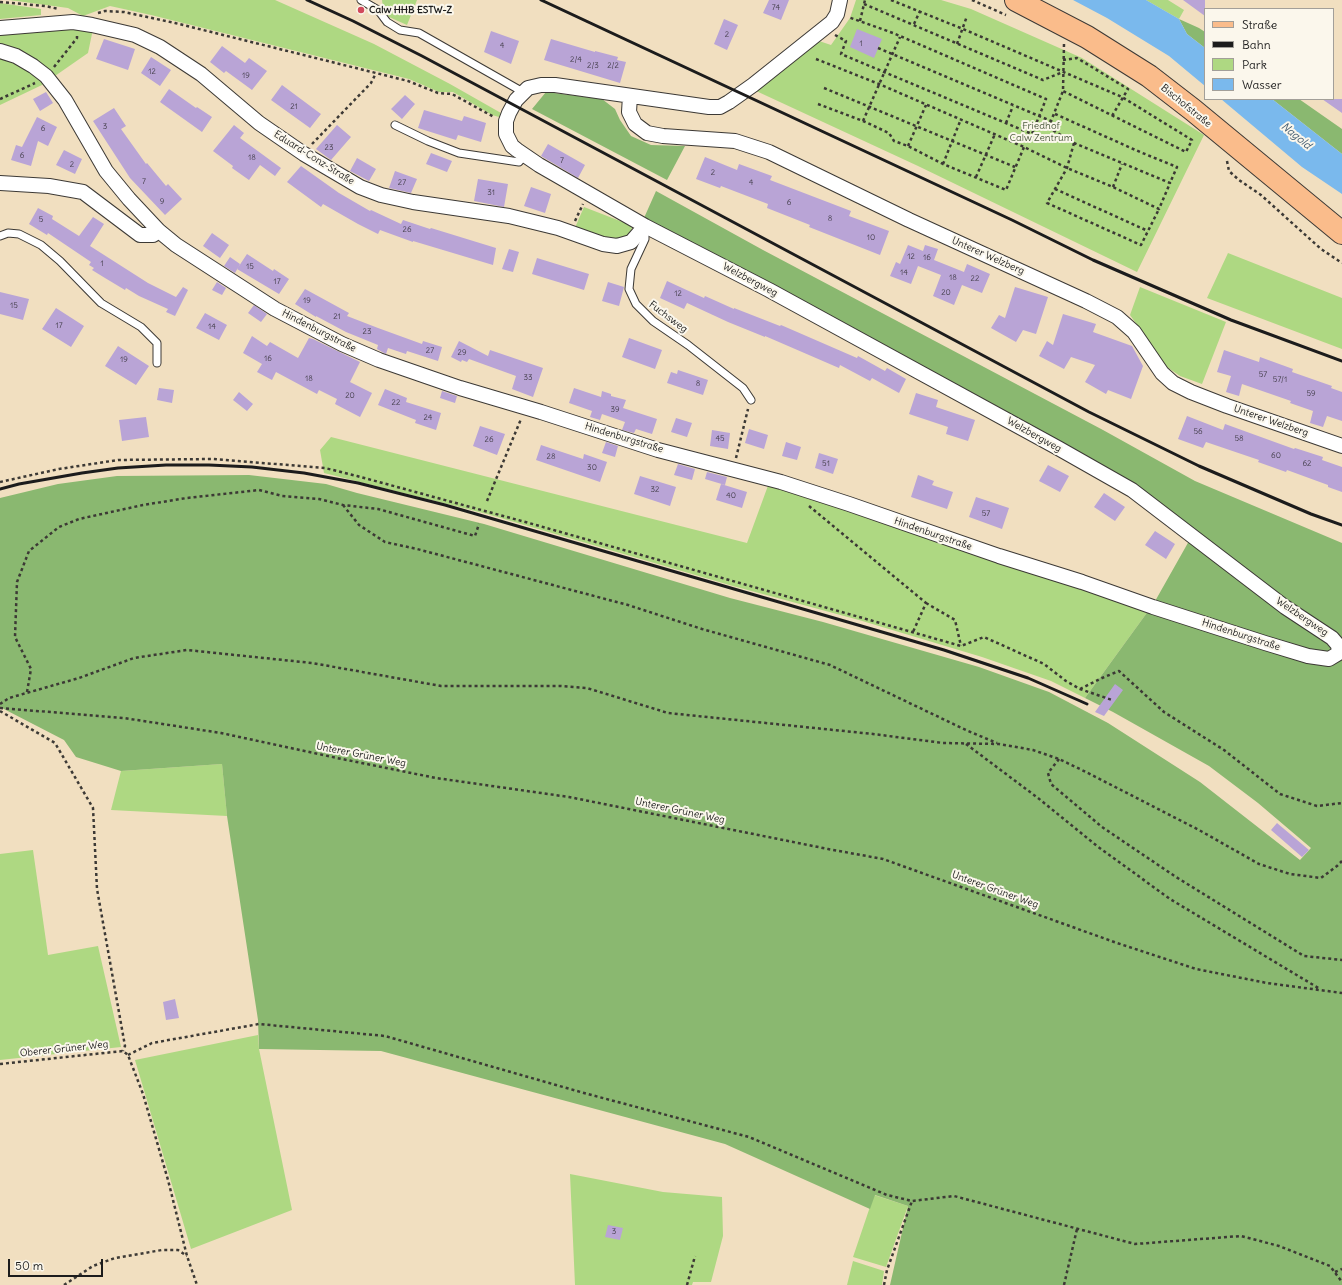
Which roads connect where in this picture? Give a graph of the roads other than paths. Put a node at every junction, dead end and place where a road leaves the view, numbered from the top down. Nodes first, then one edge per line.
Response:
1 (361, 0) edge
2 (840, 0) edge
3 (1016, 0) edge
4 (0, 28) edge
5 (0, 51) edge
6 (523, 92) junction
7 (630, 96) junction
8 (395, 125) dead end
9 (524, 156) junction
10 (0, 183) edge
11 (646, 226) junction
12 (158, 231) junction
13 (1342, 233) edge
14 (0, 236) edge
15 (156, 363) dead end
16 (751, 400) road end
17 (1342, 446) edge
18 (1340, 646) edge

1 - 6 lane
2 - 7 street
3 - 13 main road, Bischofstraße
4 - 11 street, Eduard-Conz-Straße
5 - 12 street, Hindenburgstraße
6 - 7 street
6 - 9 street, Welzbergweg
7 - 17 street, Unterer Welzberg
8 - 9 lane
9 - 11 street, Welzbergweg
10 - 12 street
11 - 16 lane, Fuchsweg
11 - 18 street, Welzbergweg
12 - 18 street, Hindenburgstraße
14 - 15 lane

